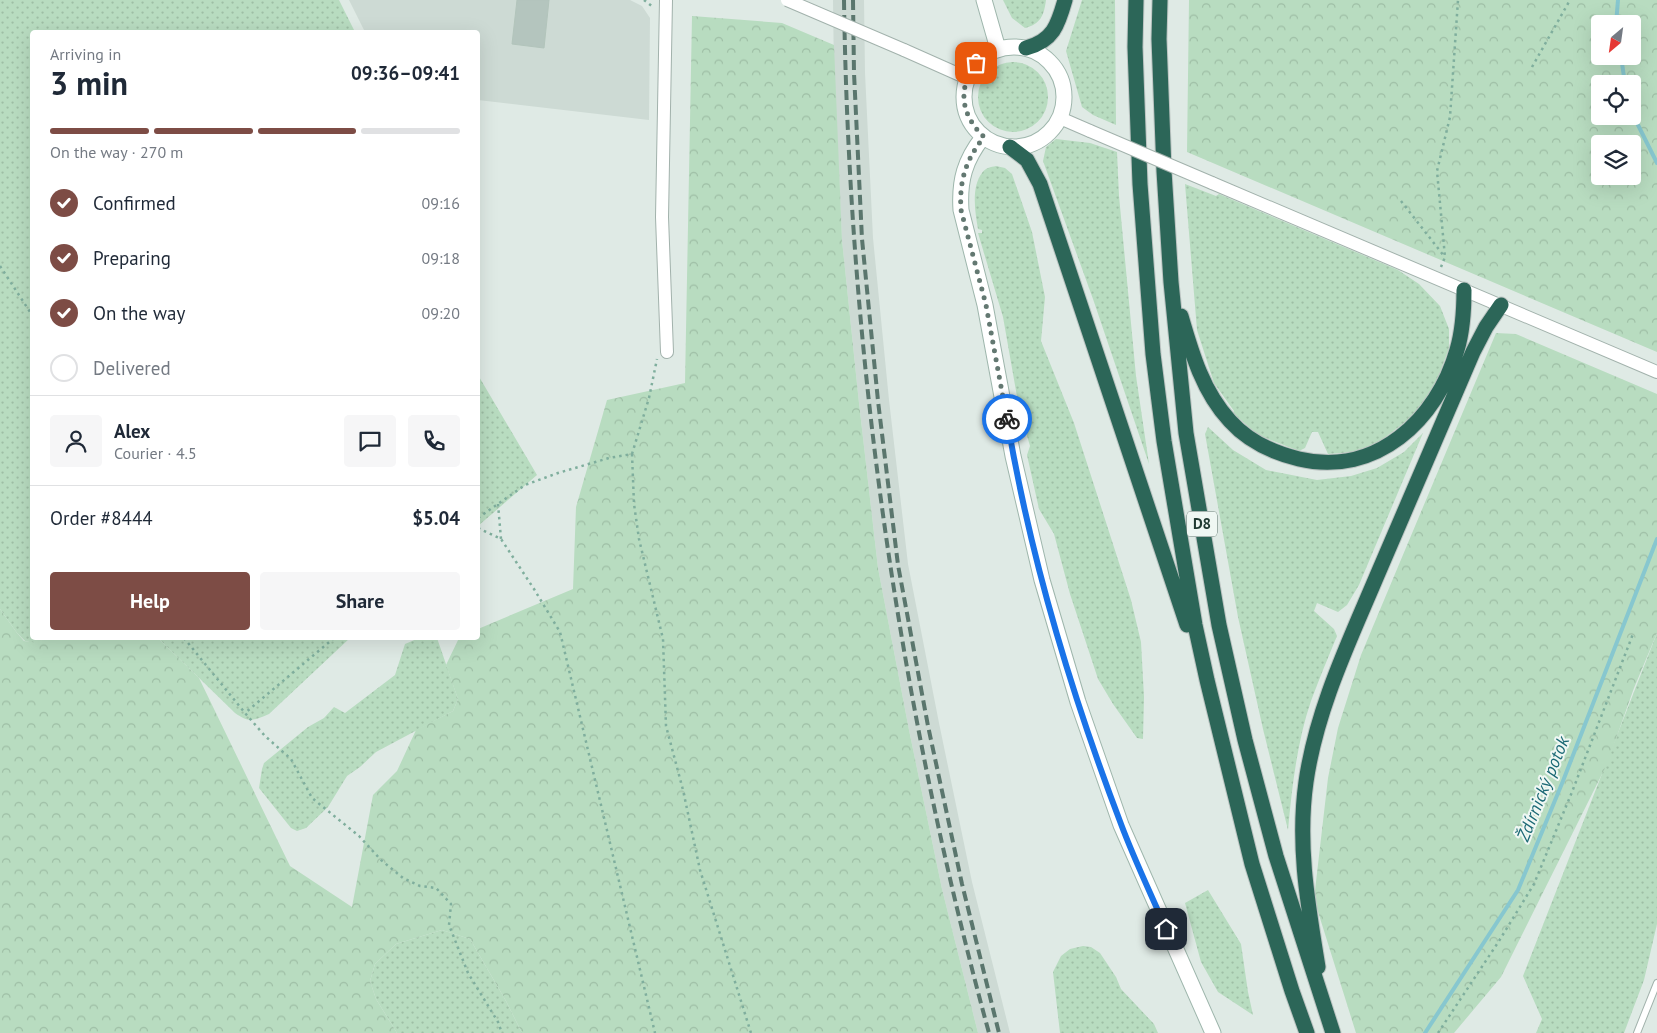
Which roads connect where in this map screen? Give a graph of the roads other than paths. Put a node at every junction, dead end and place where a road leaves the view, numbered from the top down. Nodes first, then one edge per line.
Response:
1 (666, 0) edge
2 (787, 0) edge
3 (984, 0) edge
4 (1065, 0) edge
5 (1136, 0) edge
6 (1160, 0) edge
7 (1026, 48) junction
8 (998, 49) junction
9 (967, 78) junction
10 (1060, 118) junction
11 (984, 137) junction
12 (1010, 147) junction
13 (1171, 282) junction
14 (1464, 290) junction
15 (1501, 305) junction
16 (663, 353) road end
17 (1657, 372) edge
18 (1207, 680) junction
19 (1657, 983) edge
20 (1327, 1017) junction
21 (1213, 1033) edge
22 (1307, 1033) edge
23 (1333, 1033) edge
24 (1637, 1033) edge

1 - 16 street
2 - 9 street, bridge
3 - 8 street
4 - 7 highway
5 - 18 highway, D8
6 - 13 highway, D8
7 - 8 street
7 - 10 street
8 - 9 street
9 - 11 street
10 - 12 street
10 - 14 street, bridge
11 - 12 street
11 - 21 street
12 - 18 highway
13 - 14 highway
13 - 20 highway, D8
14 - 15 street
15 - 17 street
15 - 20 highway
18 - 22 highway, D8
19 - 24 lane
20 - 23 highway, D8

